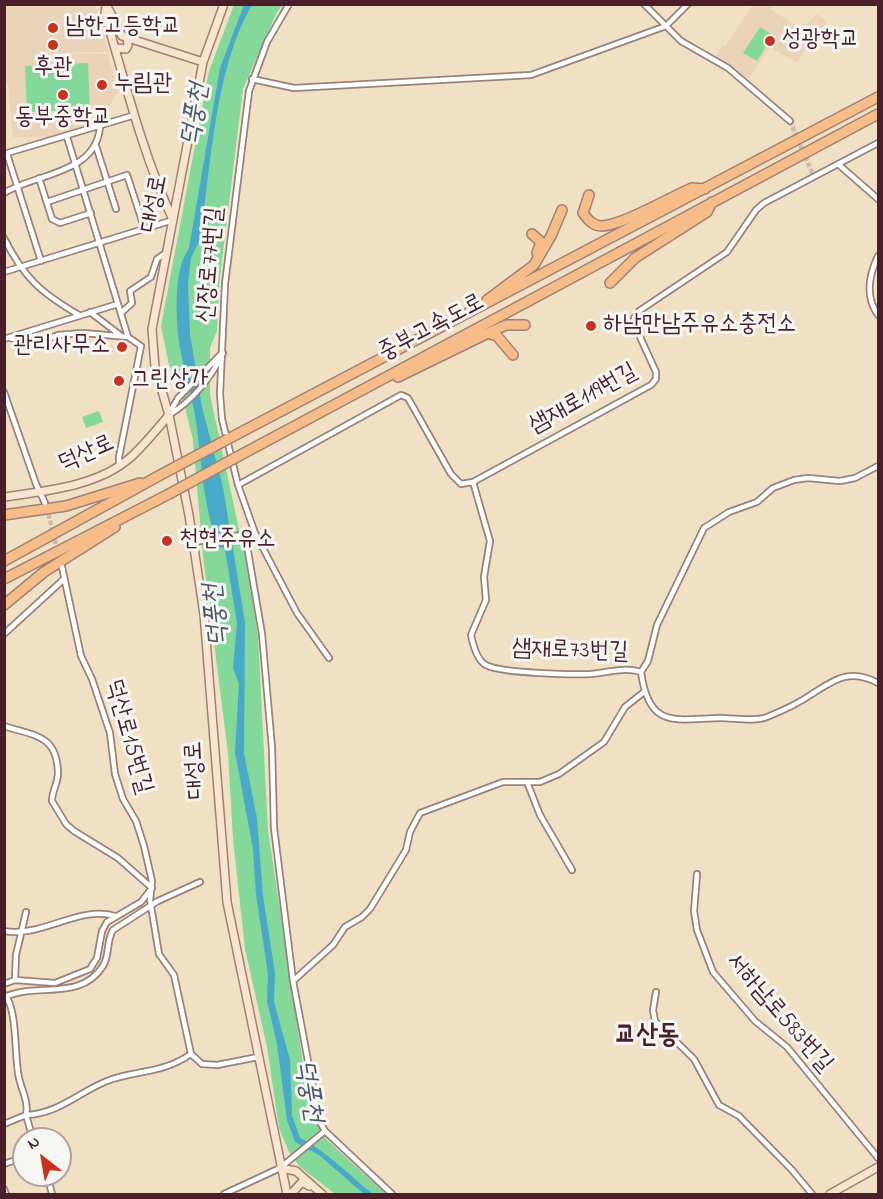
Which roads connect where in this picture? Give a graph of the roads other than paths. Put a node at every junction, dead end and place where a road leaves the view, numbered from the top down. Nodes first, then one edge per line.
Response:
1 (224, 4) edge
2 (289, 4) edge
3 (644, 4) edge
4 (688, 4) edge
5 (106, 5) edge
6 (666, 26) junction
7 (124, 37) junction
8 (139, 43) junction
9 (116, 46) junction
10 (127, 48) junction
11 (120, 60) junction
12 (203, 62) junction
13 (252, 79) junction
14 (879, 97) edge
15 (879, 114) edge
16 (135, 116) junction
17 (790, 121) tunnel mouth
18 (100, 127) junction
19 (67, 137) junction
20 (877, 145) edge
21 (96, 146) junction
22 (6, 154) edge
23 (838, 164) junction
24 (76, 165) junction
25 (39, 178) junction
26 (108, 183) junction
27 (18, 184) junction
28 (705, 189) junction
29 (84, 190) junction
30 (4, 193) edge
31 (589, 195) dead end
32 (879, 199) edge
33 (46, 202) junction
34 (712, 202) junction
35 (116, 209) dead end
36 (562, 210) dead end
37 (91, 213) junction
38 (173, 220) junction
39 (144, 227) junction
40 (532, 234) dead end
41 (4, 238) edge
42 (100, 240) junction
43 (167, 252) junction
44 (879, 256) edge
45 (41, 261) junction
46 (20, 268) junction
47 (4, 272) edge
48 (872, 274) junction
49 (879, 274) edge
50 (515, 280) junction
51 (610, 283) dead end
52 (118, 304) junction
53 (479, 308) junction
54 (90, 312) junction
55 (121, 313) junction
56 (79, 315) junction
57 (879, 315) edge
58 (525, 325) dead end
59 (488, 333) junction
60 (120, 335) junction
61 (128, 337) junction
62 (7, 338) edge
63 (153, 342) junction
64 (141, 346) junction
65 (224, 351) junction
66 (513, 355) dead end
67 (361, 390) junction
68 (4, 392) edge
69 (169, 415) junction
70 (119, 465) junction
71 (879, 466) edge
72 (149, 482) junction
73 (473, 482) junction
74 (238, 485) junction
75 (41, 492) junction
76 (4, 497) edge
77 (45, 503) tunnel mouth
78 (136, 512) junction
79 (4, 515) edge
80 (255, 533) junction
81 (242, 535) junction
82 (194, 542) junction
83 (4, 561) edge
84 (62, 567) dead end
85 (4, 579) edge
86 (64, 579) junction
87 (4, 605) edge
88 (4, 634) edge
89 (329, 658) dead end
90 (641, 672) junction
91 (879, 683) edge
92 (644, 692) junction
93 (4, 726) edge
94 (527, 782) junction
95 (572, 870) dead end
96 (697, 874) dead end
97 (200, 882) dead end
98 (152, 888) junction
99 (151, 906) junction
100 (26, 912) dead end
101 (115, 916) junction
102 (4, 930) edge
103 (22, 932) junction
104 (15, 980) junction
105 (294, 981) junction
106 (4, 984) edge
107 (656, 992) dead end
108 (6, 995) edge
109 (191, 1054) junction
110 (258, 1057) junction
111 (26, 1115) junction
112 (4, 1124) edge
113 (30, 1127) edge
114 (325, 1131) junction
115 (879, 1158) edge
116 (879, 1167) edge
117 (280, 1168) junction
118 (314, 1188) junction
119 (4, 1189) edge
120 (6, 1194) edge
121 (224, 1194) edge
122 (289, 1194) edge
123 (322, 1194) edge
124 (393, 1194) edge
125 (812, 1194) edge
126 (830, 1194) edge

1 - 12 street, 대성로
2 - 13 street, 신장로77번길
3 - 6 street
4 - 6 street
5 - 7 street
5 - 9 street
6 - 13 street
6 - 17 street
7 - 8 street
7 - 9 street
7 - 10 street
8 - 10 street
8 - 12 street
9 - 10 street
9 - 11 street
10 - 11 street
11 - 16 street
12 - 38 street, 대성로
13 - 65 street, 신장로77번길
14 - 28 highway, 중부고속도로
15 - 34 highway, 중부고속도로
16 - 18 street
16 - 38 street
18 - 19 street
18 - 21 street
19 - 22 street
19 - 24 street
20 - 23 street, 샘재로119번길
21 - 24 street
21 - 26 street
22 - 27 street
23 - 32 street
23 - 73 street, 샘재로119번길
24 - 25 street
24 - 29 street
25 - 27 street
25 - 33 street
26 - 29 street
26 - 35 street
26 - 39 street
27 - 30 street
27 - 45 street
28 - 31 highway
28 - 53 highway, 중부고속도로
29 - 33 street
29 - 37 street
33 - 37 street
34 - 51 highway
34 - 67 highway, 중부고속도로
36 - 50 highway
37 - 42 street
38 - 39 street
38 - 43 street, 대성로
39 - 42 street
40 - 50 highway
41 - 46 street
42 - 45 street
42 - 52 street
43 - 55 street
43 - 63 street, 대성로
44 - 48 street
45 - 46 street
46 - 47 street
46 - 56 street
48 - 49 street
48 - 57 street
50 - 53 highway
52 - 54 street
52 - 55 street
53 - 72 highway, 중부고속도로, bridge
54 - 56 street
54 - 60 street
55 - 61 street
56 - 62 street
58 - 59 highway
59 - 66 highway
59 - 67 highway
60 - 61 street
60 - 62 street
61 - 64 street
63 - 64 street
63 - 69 street, 대성로
64 - 70 street
65 - 69 street
65 - 69 street
65 - 74 street, 신장로77번길
67 - 78 highway, 중부고속도로, bridge
68 - 75 street
69 - 70 street, 덕산로
69 - 82 street, 대성로
70 - 75 street, 덕산로
71 - 90 street, 샘재로73번길
72 - 79 highway
72 - 83 highway, 중부고속도로
73 - 74 street
73 - 90 street, 샘재로73번길
74 - 80 street, 신장로77번길
75 - 76 street, 덕산로
75 - 77 street
78 - 85 highway, 중부고속도로
78 - 87 highway
80 - 81 street
80 - 89 street, 신장로77번길
81 - 82 street
81 - 105 street
82 - 110 street, 대성로
84 - 86 street, 덕산로15번길
86 - 88 street
86 - 98 street, 덕산로15번길
90 - 92 street
91 - 92 street
92 - 94 street
93 - 98 street
94 - 95 street
94 - 105 street
96 - 115 street, 서하남로583번길
97 - 99 street
98 - 99 street, 덕산로15번길
98 - 101 street
99 - 108 street
99 - 109 street, 덕산로15번길
100 - 103 street
101 - 103 street
101 - 104 street
102 - 103 street
103 - 104 street
104 - 106 street
105 - 114 street
107 - 125 street
108 - 111 street
109 - 110 street
109 - 111 street
110 - 117 street, 대성로
111 - 112 street
111 - 113 street
114 - 117 street
114 - 124 street
116 - 126 street
117 - 118 street
117 - 121 street
117 - 122 street, 대성로
118 - 122 street
118 - 123 street
119 - 120 street

